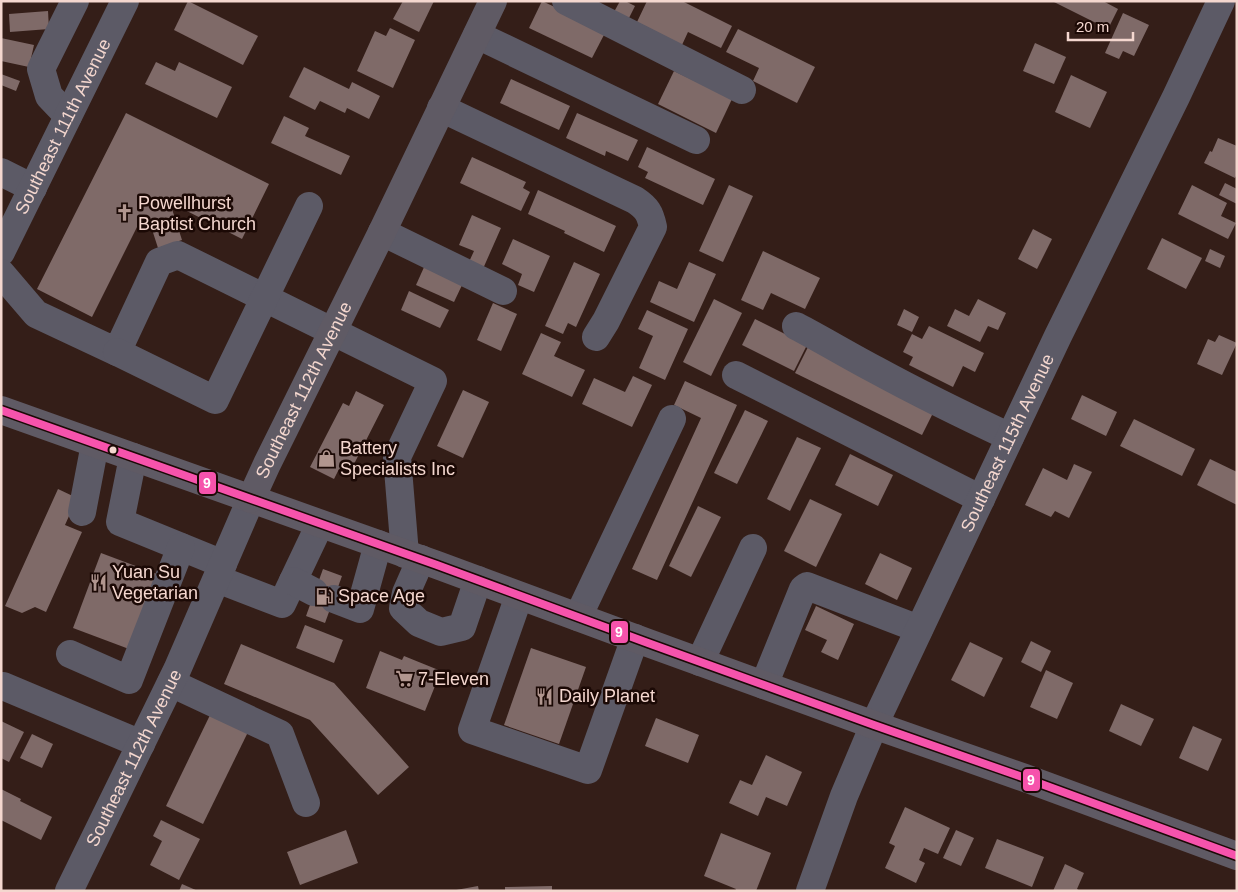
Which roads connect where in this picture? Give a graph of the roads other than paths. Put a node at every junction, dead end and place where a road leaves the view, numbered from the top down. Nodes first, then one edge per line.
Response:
1 (75, 1) edge
2 (125, 1) edge
3 (493, 1) edge
4 (566, 1) edge
5 (1221, 1) edge
6 (477, 35) junction
7 (742, 90) dead end
8 (441, 108) junction
9 (68, 116) junction
10 (696, 140) dead end
11 (1, 172) edge
12 (33, 188) junction
13 (309, 206) dead end
14 (382, 232) junction
15 (1, 252) edge
16 (1, 273) edge
17 (503, 291) dead end
18 (264, 298) junction
19 (796, 326) dead end
20 (332, 332) junction
21 (596, 337) dead end
22 (117, 352) junction
23 (736, 374) dead end
24 (1, 410) edge
25 (672, 419) dead end
26 (1010, 437) junction
27 (95, 444) junction
28 (133, 457) junction
29 (251, 499) junction
30 (981, 499) junction
31 (82, 512) dead end
32 (320, 524) junction
33 (378, 544) junction
34 (181, 547) junction
35 (753, 548) dead end
36 (413, 557) junction
37 (220, 572) junction
38 (478, 580) junction
39 (314, 591) junction
40 (519, 596) junction
41 (578, 617) junction
42 (920, 629) junction
43 (635, 638) junction
44 (70, 654) dead end
45 (700, 662) junction
46 (130, 680) junction
47 (764, 685) junction
48 (3, 686) dead end
49 (166, 692) junction
50 (874, 725) junction
51 (141, 744) junction
52 (306, 803) dead end
53 (1237, 856) edge
54 (69, 891) edge
55 (810, 891) edge

1 - 9 street
2 - 9 street, Southeast 111th Avenue
3 - 6 main road, Southeast 112th Avenue
4 - 7 street
5 - 26 street, Southeast 115th Avenue
6 - 8 main road, Southeast 112th Avenue
6 - 10 street
8 - 14 main road, Southeast 112th Avenue
8 - 21 street
9 - 12 street, Southeast 111th Avenue
11 - 12 street
12 - 15 street, Southeast 111th Avenue
13 - 18 street
14 - 17 street
14 - 20 main road, Southeast 112th Avenue
16 - 22 street
18 - 20 street
18 - 22 street
18 - 22 street
19 - 26 street
20 - 29 main road, Southeast 112th Avenue
20 - 36 street
23 - 30 street
24 - 27 main road
25 - 41 street
26 - 30 street, Southeast 115th Avenue
27 - 28 main road
27 - 31 street
28 - 29 main road
28 - 34 street
29 - 32 main road
29 - 37 street, Southeast 112th Avenue
30 - 42 street, Southeast 115th Avenue
32 - 33 main road
32 - 39 street
33 - 36 main road
33 - 39 street
34 - 37 street
34 - 46 street
35 - 45 street
36 - 38 main road
36 - 38 street
37 - 39 street
37 - 49 street, Southeast 112th Avenue
38 - 40 main road
40 - 41 main road
40 - 43 street
41 - 43 main road
42 - 47 street
42 - 50 street, Southeast 115th Avenue
43 - 45 main road
44 - 46 street
45 - 47 main road
46 - 49 street
47 - 50 main road
48 - 51 street
49 - 51 street, Southeast 112th Avenue
49 - 52 street
50 - 53 main road
50 - 55 street, Southeast 115th Avenue
51 - 54 street, Southeast 112th Avenue

